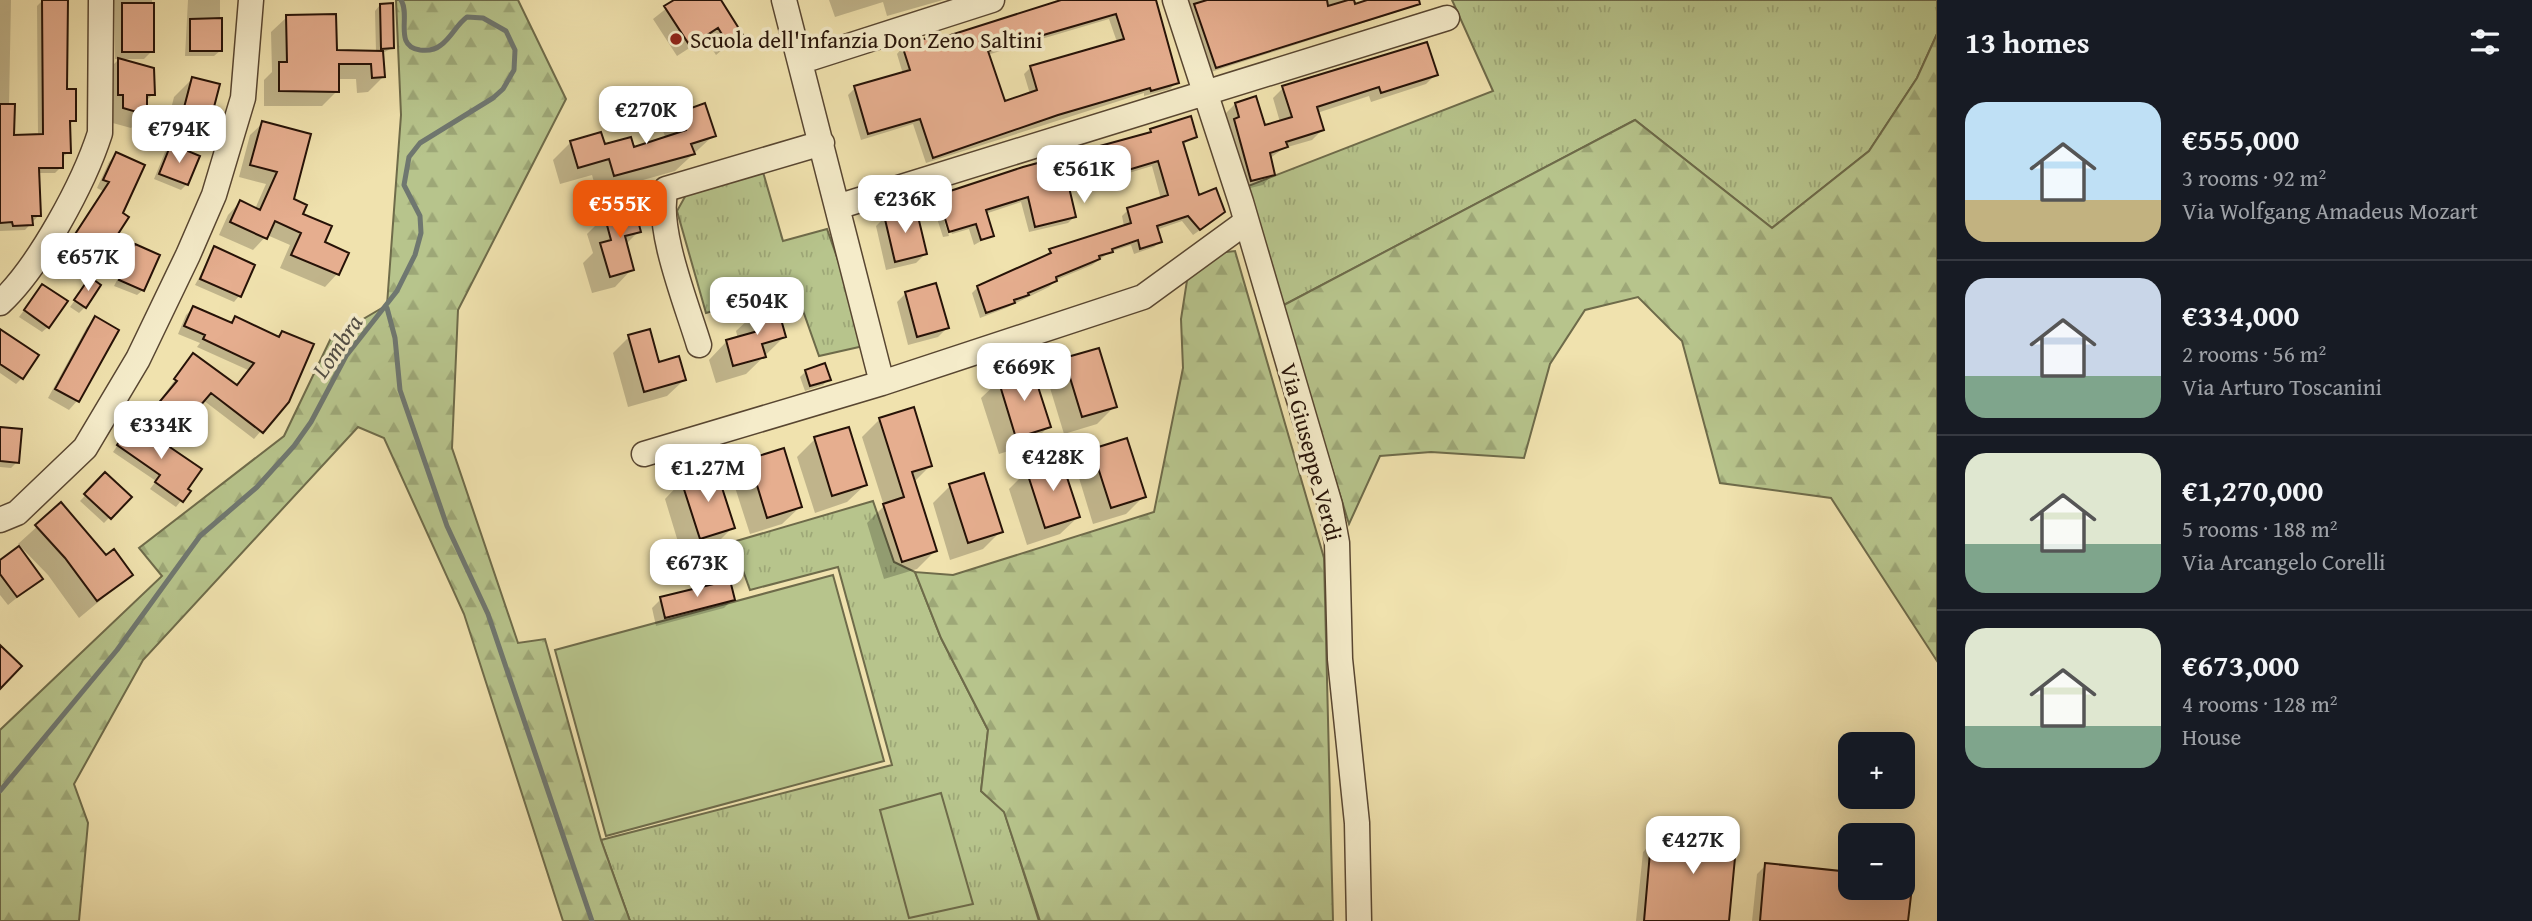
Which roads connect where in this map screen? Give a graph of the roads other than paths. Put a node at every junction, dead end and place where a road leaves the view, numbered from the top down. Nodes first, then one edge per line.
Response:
1 (101, 0) edge
2 (251, 0) edge
3 (785, 0) edge
4 (992, 0) edge
5 (1175, 0) edge
6 (1447, 18) dead end
7 (802, 61) junction
8 (1204, 92) junction
9 (822, 144) junction
10 (838, 207) junction
11 (1246, 222) junction
12 (0, 303) edge
13 (699, 345) dead end
14 (882, 383) junction
15 (644, 454) dead end
16 (0, 520) edge
17 (1359, 921) edge

1 - 12 street
2 - 16 street
3 - 7 street
4 - 7 street
5 - 8 street, Via Giuseppe Verdi
6 - 8 street
7 - 9 street
8 - 10 street
8 - 11 street, Via Giuseppe Verdi
9 - 10 street
9 - 13 street
10 - 14 street
11 - 14 street
11 - 17 street, Via Giuseppe Verdi
14 - 15 street

